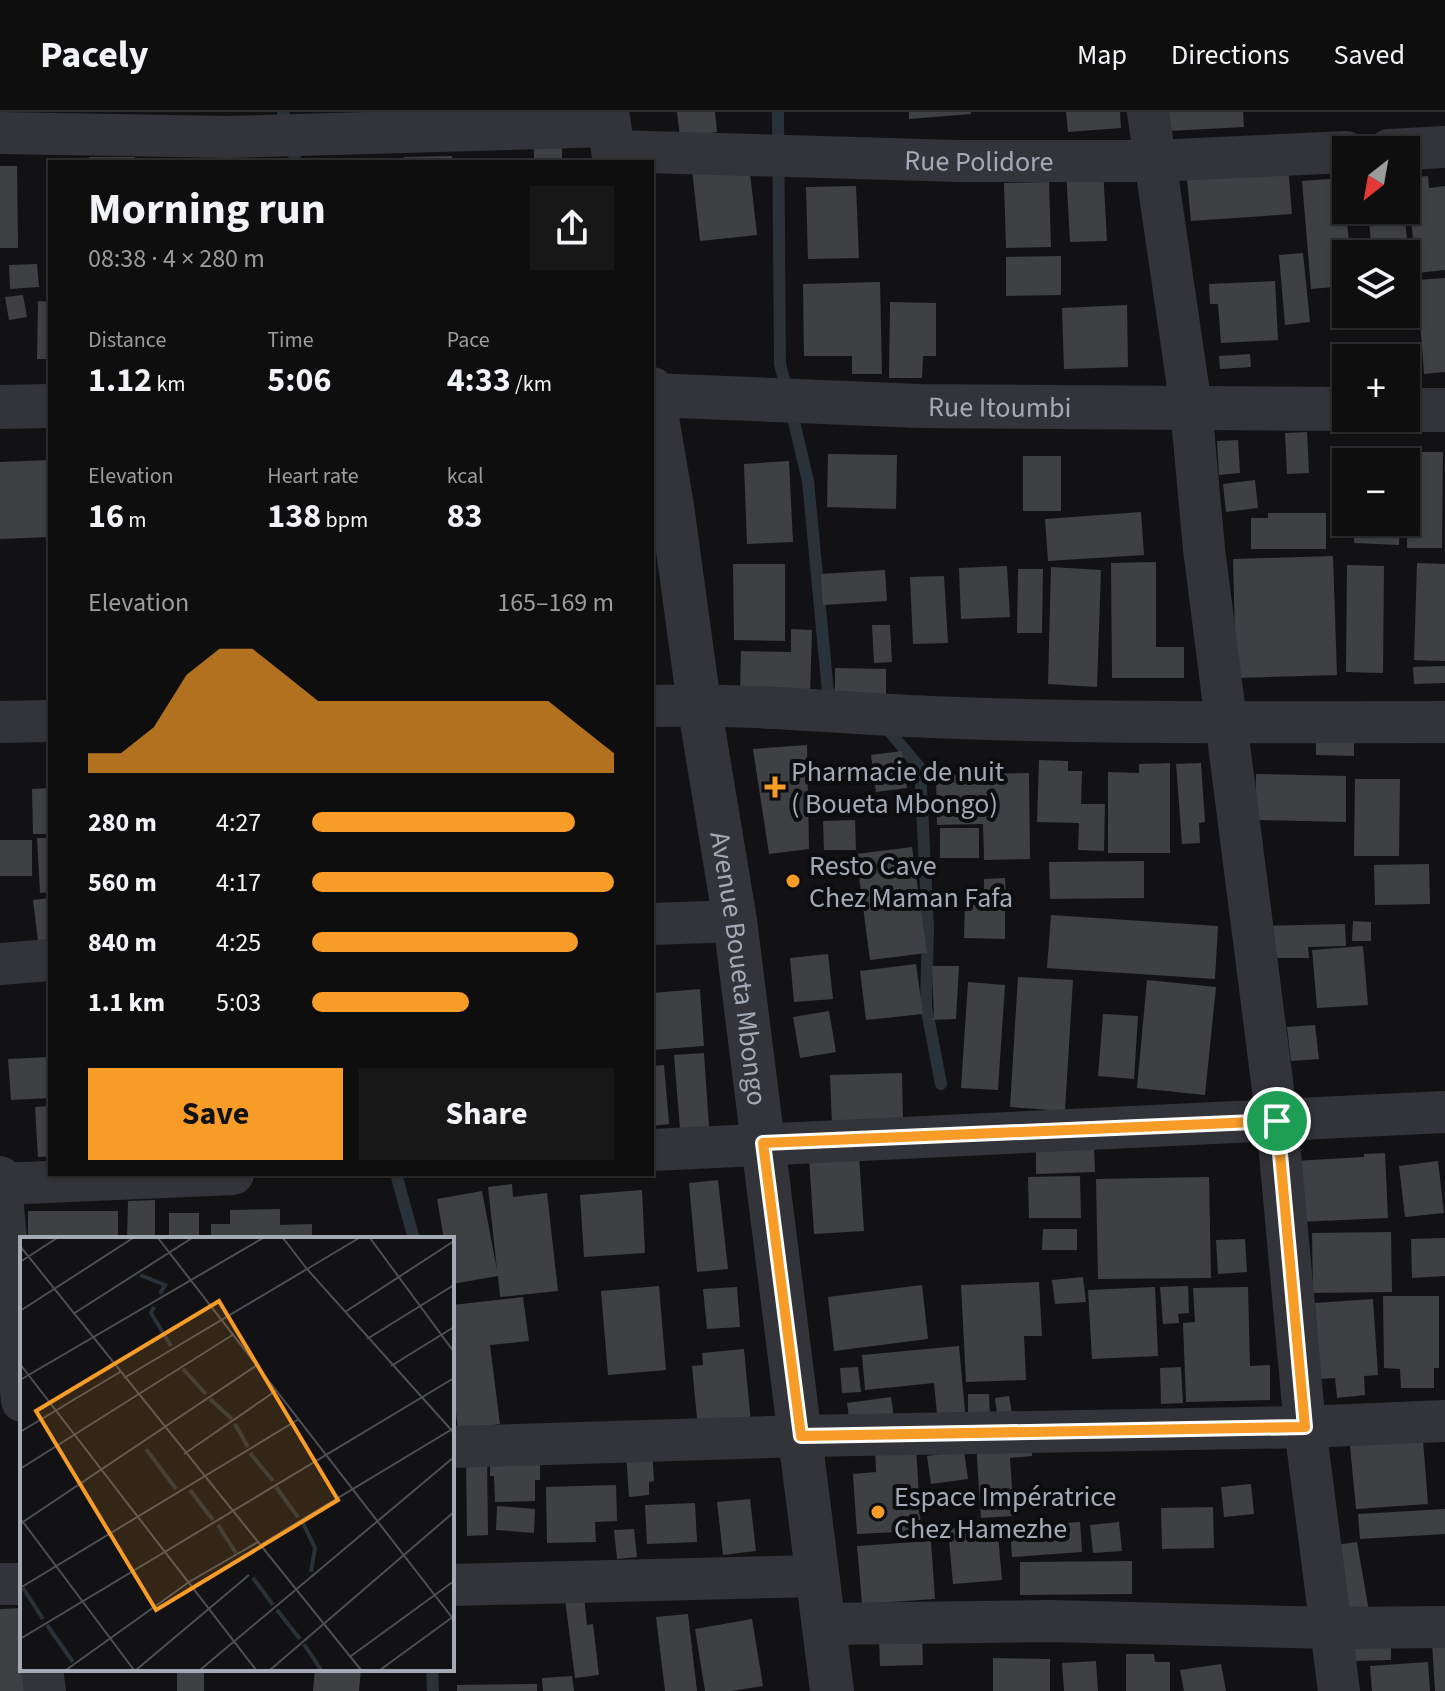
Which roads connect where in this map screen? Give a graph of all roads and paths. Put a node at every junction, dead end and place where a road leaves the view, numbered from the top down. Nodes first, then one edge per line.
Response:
1 (1148, 112) edge
2 (0, 133) edge
3 (611, 138) edge
4 (1445, 147) edge
5 (1420, 148) edge
6 (1332, 153) edge
7 (1154, 161) junction
8 (654, 393) edge
9 (654, 404) edge
10 (48, 406) edge
11 (0, 407) edge
12 (1191, 407) junction
13 (1332, 409) edge
14 (1420, 410) edge
15 (1445, 410) edge
16 (699, 704) junction
17 (654, 706) edge
18 (48, 721) edge
19 (0, 722) edge
20 (1226, 722) junction
21 (1445, 722) edge
22 (735, 921) junction
23 (654, 924) edge
24 (48, 960) edge
25 (0, 964) edge
26 (1445, 1112) edge
27 (1277, 1121) junction
28 (763, 1143) junction
29 (654, 1150) edge
30 (187, 1176) edge
31 (0, 1177) edge
32 (1, 1184) edge
33 (20, 1380) edge
34 (1445, 1421) edge
35 (1305, 1427) junction
36 (801, 1436) junction
37 (454, 1447) edge
38 (817, 1576) junction
39 (454, 1585) edge
40 (823, 1624) junction
41 (1445, 1627) edge
42 (1332, 1628) junction
43 (42, 1671) edge
44 (45, 1691) edge
45 (832, 1691) edge
46 (1339, 1691) edge

1 - 7 street
2 - 3 street, Rue Polidore
3 - 7 street, Rue Polidore
4 - 5 street
6 - 7 street, Rue Polidore
7 - 12 street
8 - 12 street, Rue Itoumbi
9 - 16 street, Avenue Boueta Mbongo
10 - 11 street
12 - 13 street, Rue Itoumbi
12 - 20 street
14 - 15 street
16 - 17 street
16 - 20 street
16 - 22 street, Avenue Boueta Mbongo
18 - 19 street
20 - 21 street
20 - 27 street
22 - 23 street
22 - 28 street, Avenue Boueta Mbongo
24 - 25 street
26 - 27 street
27 - 28 street
27 - 35 street
28 - 29 street
28 - 36 street, Avenue Boueta Mbongo
30 - 32 street
31 - 32 street
32 - 33 street
34 - 35 street
35 - 36 street
35 - 42 street
36 - 37 street
36 - 38 street, Avenue Boueta Mbongo
38 - 39 street
38 - 40 street, Avenue Boueta Mbongo
40 - 42 street
40 - 45 street, Avenue Boueta Mbongo
41 - 42 street
42 - 46 street
43 - 44 street

